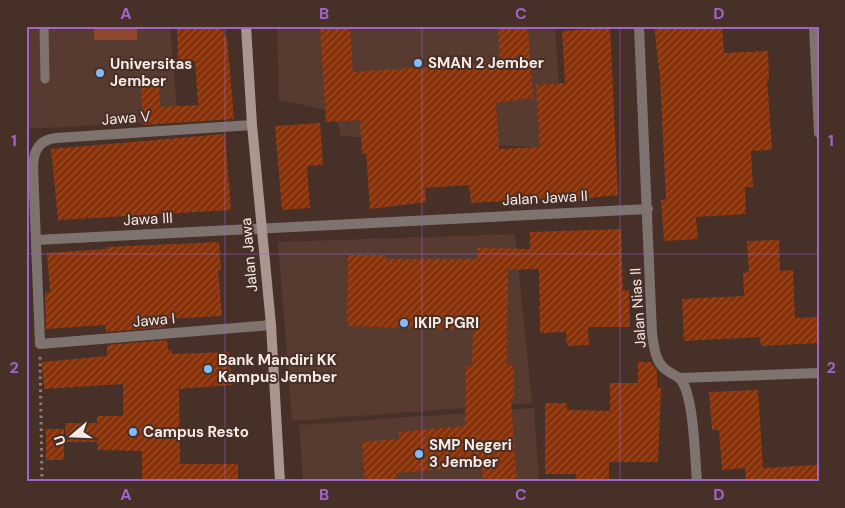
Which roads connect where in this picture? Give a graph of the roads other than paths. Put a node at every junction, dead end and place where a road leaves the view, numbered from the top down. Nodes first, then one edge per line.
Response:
1 (44, 26) edge
2 (246, 26) edge
3 (639, 26) edge
4 (814, 26) edge
5 (45, 79) dead end
6 (252, 125) junction
7 (819, 133) edge
8 (648, 208) junction
9 (262, 229) junction
10 (36, 240) junction
11 (271, 325) junction
12 (40, 344) joint
13 (819, 373) edge
14 (679, 378) junction
15 (280, 482) edge
16 (697, 482) edge

1 - 5 lane
2 - 6 main road, Jalan Jawa
3 - 8 street
4 - 7 street
6 - 9 main road, Jalan Jawa
6 - 10 street, Jawa V
8 - 9 street, Jalan Jawa II
8 - 14 street, Jalan Nias II
9 - 10 street, Jawa III
9 - 11 main road, Jalan Jawa
10 - 12 street, Jawa V
11 - 12 street, Jawa I
11 - 15 main road, Jalan Jawa
13 - 14 street
14 - 16 street, Jalan Nias II

